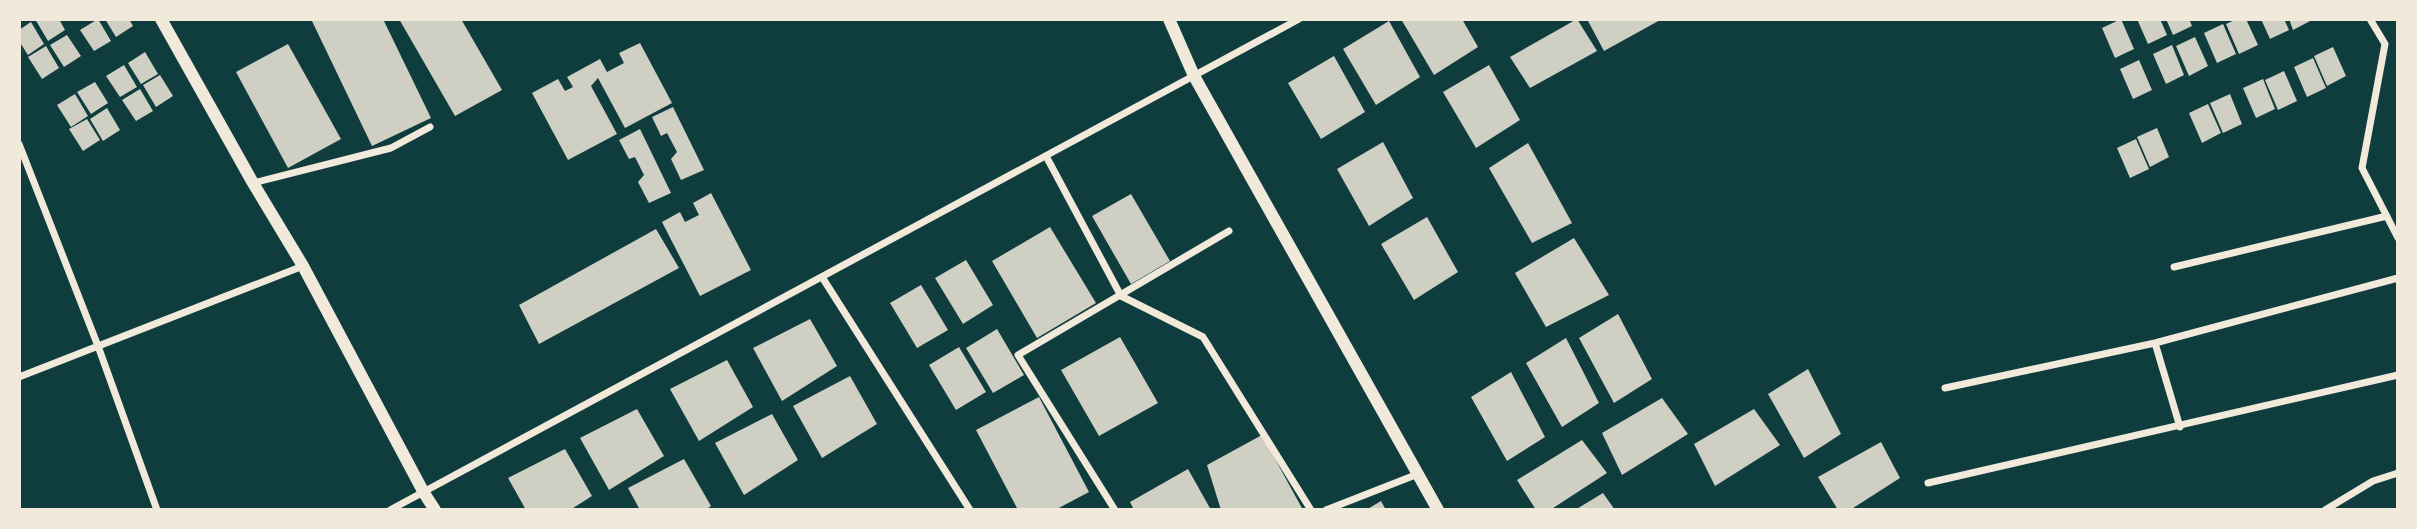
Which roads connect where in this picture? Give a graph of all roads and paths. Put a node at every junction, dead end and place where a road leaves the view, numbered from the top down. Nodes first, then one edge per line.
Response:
1 (160, 19) edge
2 (1169, 19) edge
3 (1298, 19) edge
4 (2370, 19) edge
5 (1194, 76) junction
6 (430, 127) dead end
7 (19, 144) edge
8 (1045, 156) junction
9 (253, 183) junction
10 (2387, 216) junction
11 (1229, 231) dead end
12 (2398, 238) edge
13 (303, 266) junction
14 (2174, 267) dead end
15 (822, 277) junction
16 (2398, 278) edge
17 (1121, 296) junction
18 (2155, 343) junction
19 (98, 346) junction
20 (2398, 375) edge
21 (19, 377) edge
22 (1945, 388) dead end
23 (2180, 427) junction
24 (2398, 472) edge
25 (1418, 474) junction
26 (1928, 483) dead end
27 (424, 493) junction
28 (157, 510) edge
29 (390, 510) edge
30 (435, 510) edge
31 (970, 510) edge
32 (1115, 510) edge
33 (1311, 510) edge
34 (1326, 510) edge
35 (1438, 510) edge
36 (2325, 510) edge

1 - 9 street
2 - 5 street
3 - 5 street
4 - 10 street
5 - 8 street
5 - 25 street
6 - 9 street
7 - 19 street
8 - 15 street
8 - 17 street
9 - 13 street
10 - 12 street
10 - 14 street
11 - 17 street
13 - 19 street
13 - 27 street
15 - 27 street
15 - 31 street
16 - 18 street
17 - 32 street
17 - 33 street
18 - 22 street
18 - 23 street
19 - 21 street
19 - 28 street
20 - 23 street
23 - 26 street
24 - 36 street
25 - 34 street
25 - 35 street
27 - 29 street
27 - 30 street

